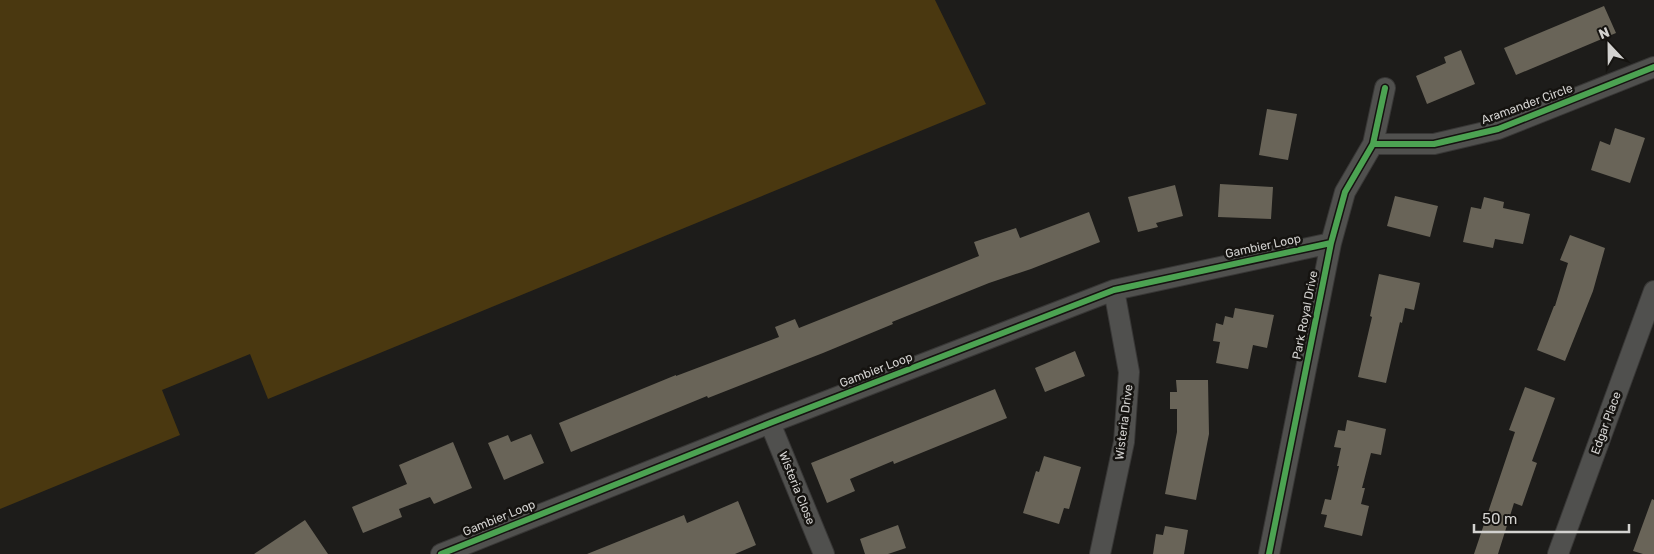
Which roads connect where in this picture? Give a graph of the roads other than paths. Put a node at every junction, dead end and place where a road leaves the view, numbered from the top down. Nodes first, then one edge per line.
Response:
1 (1654, 67) edge
2 (1384, 88) dead end
3 (1373, 144) junction
4 (1331, 243) junction
5 (1114, 290) junction
6 (1654, 291) edge
7 (770, 423) junction
8 (440, 554) edge
9 (824, 554) edge
10 (1100, 554) edge
11 (1269, 554) edge
12 (1558, 554) edge

1 - 3 street, Aramander Circle
2 - 3 street, Park Royal Drive
3 - 4 street, Park Royal Drive
4 - 5 street, Gambier Loop
4 - 11 street, Park Royal Drive
5 - 7 street, Gambier Loop
5 - 10 street, Wisteria Drive
6 - 12 street, Edgar Place
7 - 8 street, Gambier Loop
7 - 9 street, Wisteria Close

